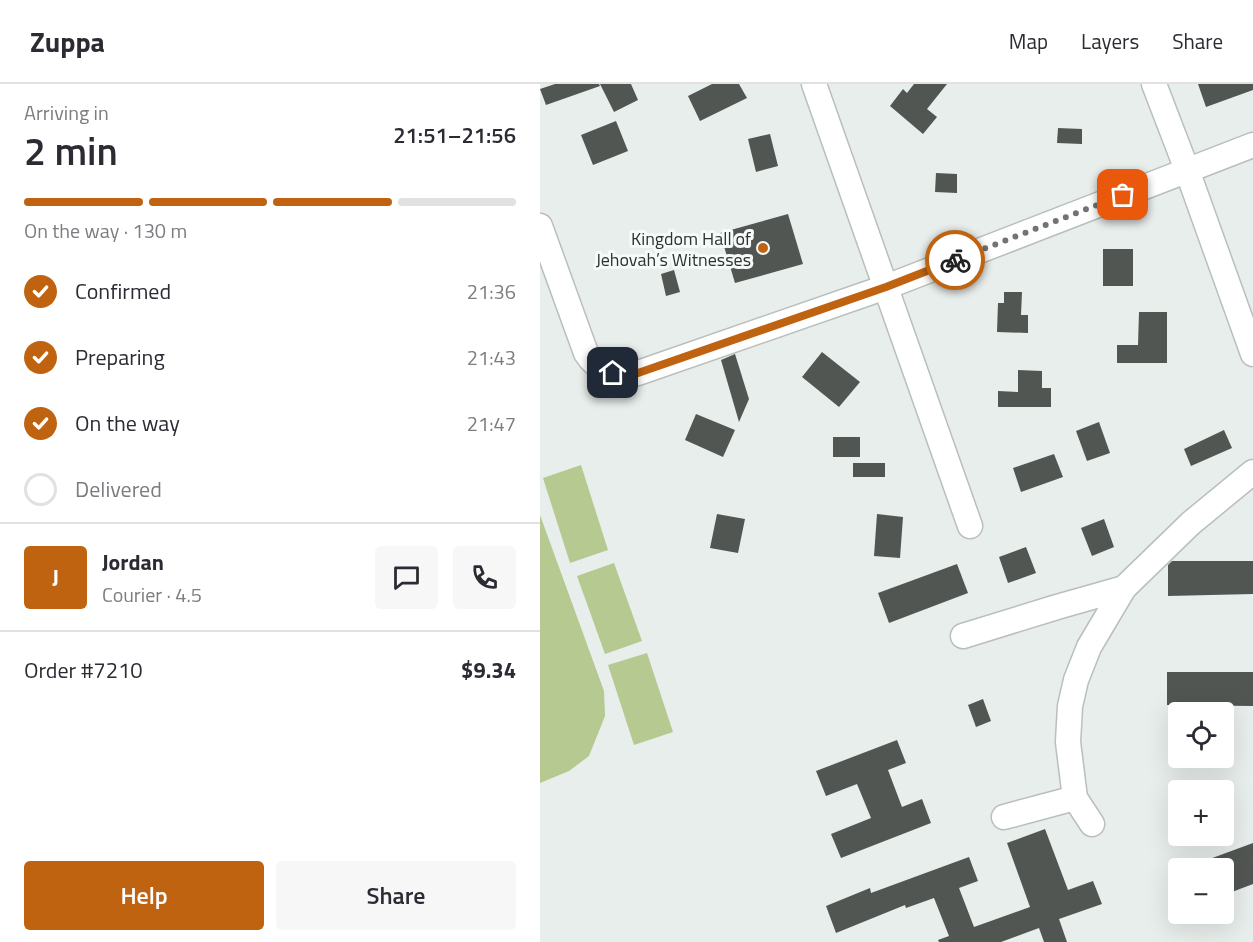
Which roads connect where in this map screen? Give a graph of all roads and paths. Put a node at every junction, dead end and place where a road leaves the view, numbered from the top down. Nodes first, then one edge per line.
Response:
1 (814, 84) edge
2 (1154, 84) edge
3 (1253, 145) edge
4 (1187, 170) junction
5 (540, 226) edge
6 (886, 287) junction
7 (1253, 354) edge
8 (1253, 472) edge
9 (970, 526) dead end
10 (1124, 588) junction
11 (963, 636) dead end
12 (1075, 798) junction
13 (1004, 817) dead end
14 (1092, 824) dead end

1 - 6 street
2 - 4 street
3 - 4 street
4 - 6 street
4 - 7 street
5 - 6 street
6 - 9 street
8 - 10 street
10 - 11 street
10 - 12 street
12 - 13 street
12 - 14 street

